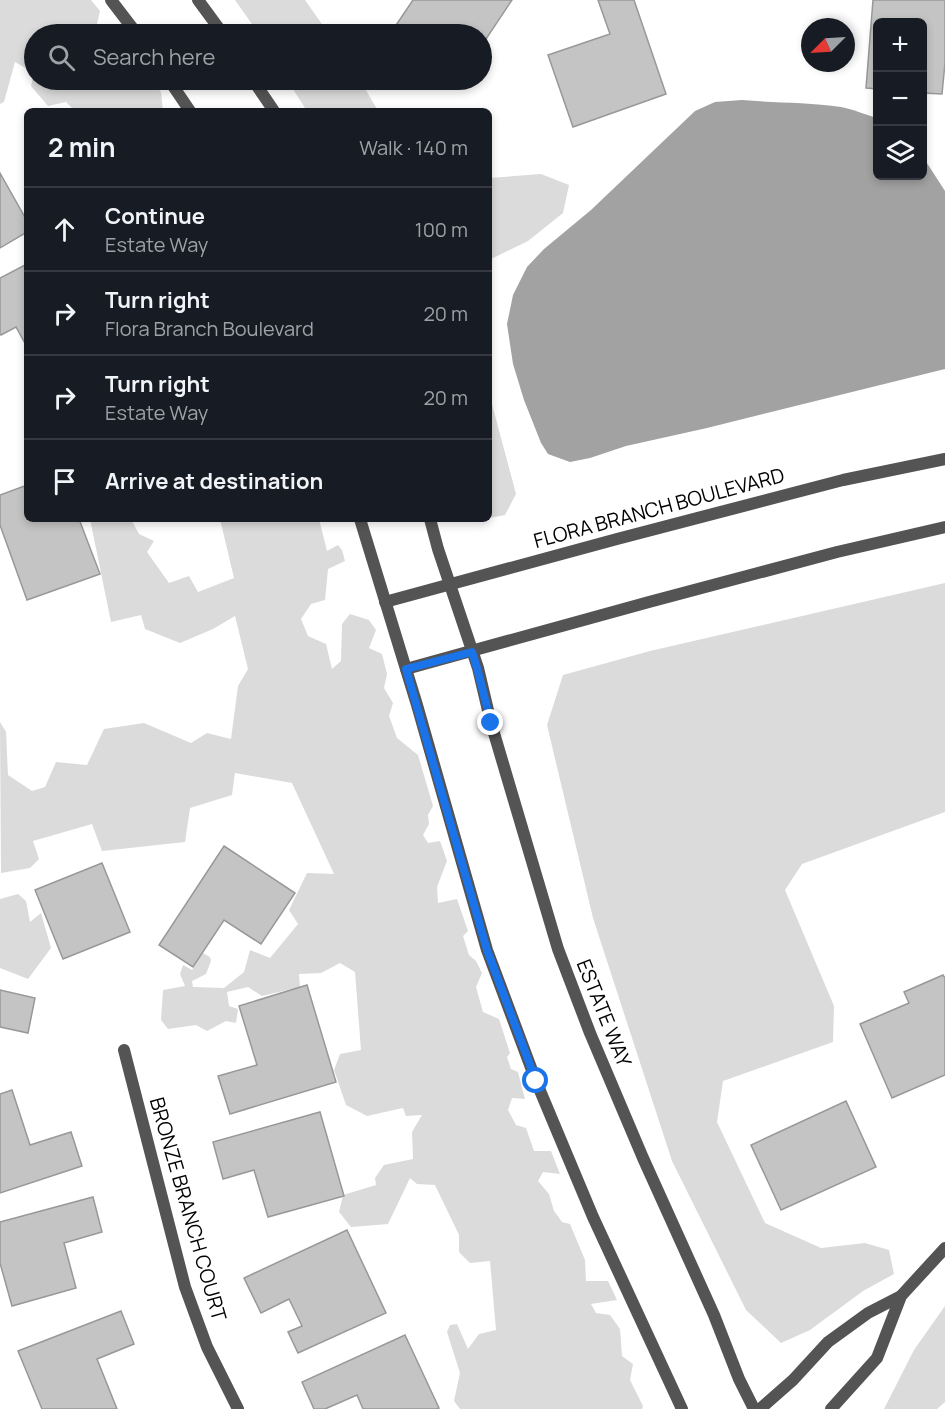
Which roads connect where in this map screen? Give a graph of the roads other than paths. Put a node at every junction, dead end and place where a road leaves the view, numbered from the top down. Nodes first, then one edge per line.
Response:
1 (111, 0) edge
2 (198, 0) edge
3 (129, 24) edge
4 (216, 24) edge
5 (176, 90) edge
6 (260, 90) edge
7 (188, 108) edge
8 (272, 108) edge
9 (945, 459) edge
10 (361, 522) edge
11 (431, 522) edge
12 (945, 528) edge
13 (449, 584) junction
14 (385, 602) junction
15 (472, 652) junction
16 (406, 669) junction
17 (124, 1050) dead end
18 (945, 1248) edge
19 (901, 1296) junction
20 (238, 1409) edge
21 (682, 1409) edge
22 (754, 1409) edge
23 (760, 1409) edge
24 (831, 1409) edge

1 - 3 street
2 - 4 street
5 - 7 street
6 - 8 street
9 - 13 street, FLORA BRANCH BOULEVARD
10 - 14 street
11 - 13 street, ESTATE WAY
12 - 15 street
13 - 14 street, FLORA BRANCH BOULEVARD
13 - 15 street, ESTATE WAY
14 - 16 street
15 - 16 street
15 - 22 street, ESTATE WAY
16 - 21 street
17 - 20 street, BRONZE BRANCH COURT
18 - 19 street
19 - 23 street
19 - 24 street

